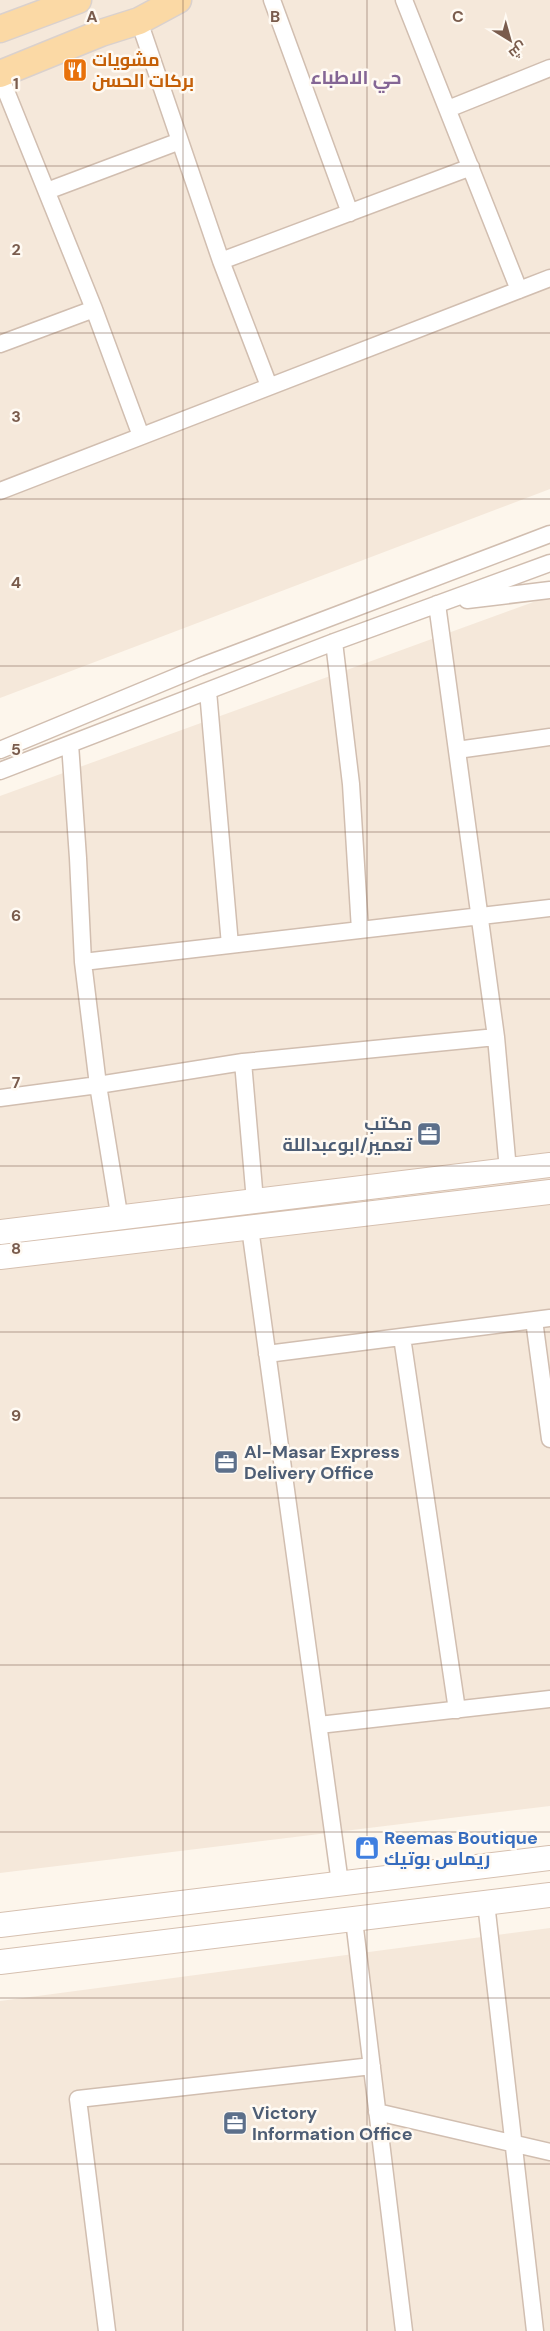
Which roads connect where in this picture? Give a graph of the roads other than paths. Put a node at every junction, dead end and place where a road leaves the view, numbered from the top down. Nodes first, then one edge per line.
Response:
1 (78, 0) edge
2 (178, 0) edge
3 (272, 0) edge
4 (404, 0) edge
5 (38, 7) edge
6 (139, 21) junction
7 (0, 28) edge
8 (550, 68) edge
9 (0, 75) edge
10 (448, 109) junction
11 (180, 142) junction
12 (471, 167) junction
13 (46, 192) junction
14 (350, 213) junction
15 (222, 261) junction
16 (550, 278) edge
17 (518, 290) junction
18 (94, 309) junction
19 (0, 344) edge
20 (269, 386) junction
21 (142, 436) junction
22 (0, 491) edge
23 (550, 534) edge
24 (550, 563) edge
25 (550, 590) edge
26 (437, 604) junction
27 (334, 642) junction
28 (208, 691) junction
29 (550, 737) edge
30 (70, 744) junction
31 (0, 750) edge
32 (457, 750) junction
33 (0, 771) edge
34 (550, 908) edge
35 (479, 916) junction
36 (360, 930) junction
37 (230, 945) junction
38 (83, 962) junction
39 (496, 1038) junction
40 (243, 1062) junction
41 (98, 1085) junction
42 (0, 1098) edge
43 (550, 1165) edge
44 (508, 1170) junction
45 (400, 1183) junction
46 (376, 1186) junction
47 (550, 1192) edge
48 (255, 1201) junction
49 (118, 1208) dead end
50 (401, 1210) junction
51 (376, 1212) junction
52 (250, 1228) junction
53 (0, 1232) edge
54 (0, 1258) edge
55 (542, 1319) edge
56 (402, 1337) junction
57 (267, 1354) junction
58 (550, 1439) edge
59 (550, 1699) edge
60 (457, 1710) junction
61 (319, 1724) junction
62 (550, 1858) edge
63 (340, 1883) junction
64 (550, 1895) edge
65 (486, 1903) junction
66 (111, 1912) junction
67 (57, 1918) junction
68 (354, 1920) junction
69 (0, 1925) edge
70 (113, 1948) junction
71 (63, 1954) junction
72 (0, 1962) edge
73 (372, 2066) junction
74 (377, 2112) junction
75 (513, 2144) junction
76 (550, 2152) edge
77 (107, 2331) edge
78 (404, 2331) edge
79 (536, 2331) edge

1 - 5 main road
2 - 6 main road
3 - 14 street
4 - 10 street
5 - 7 main road
6 - 9 main road
6 - 11 street
8 - 10 street
9 - 13 street
10 - 12 street
11 - 13 street
11 - 15 street
12 - 14 street
12 - 17 street
13 - 18 street
14 - 15 street
15 - 20 street
16 - 17 street
17 - 20 street
18 - 19 street
18 - 21 street
20 - 21 street
21 - 22 street
23 - 31 street
24 - 26 street
25 - 26 street
26 - 27 street
26 - 32 street
27 - 28 street
27 - 36 street
28 - 30 street
28 - 37 street
29 - 32 street
30 - 33 street
30 - 38 street
32 - 35 street
34 - 35 street
35 - 36 street
35 - 39 street
36 - 37 street
37 - 38 street
38 - 41 street
39 - 40 street
39 - 44 street
40 - 41 street
40 - 48 street
41 - 42 street
41 - 49 street
43 - 44 main road
44 - 45 main road
45 - 46 main road
45 - 50 main road
46 - 48 main road
46 - 51 main road
47 - 50 main road
48 - 53 main road
50 - 51 main road
51 - 52 main road
52 - 54 main road
52 - 57 street
55 - 56 street
55 - 58 street
56 - 57 street
56 - 60 street
57 - 61 street
59 - 60 street
60 - 61 street
61 - 63 street
62 - 63 main road
63 - 66 main road
64 - 65 main road
65 - 68 main road
65 - 75 street
66 - 67 main road
66 - 70 main road
67 - 69 main road
67 - 71 main road
68 - 70 main road
68 - 73 street
70 - 71 main road
71 - 72 main road
73 - 74 street
73 - 77 street
74 - 75 street
74 - 78 street
75 - 76 street
75 - 79 street

